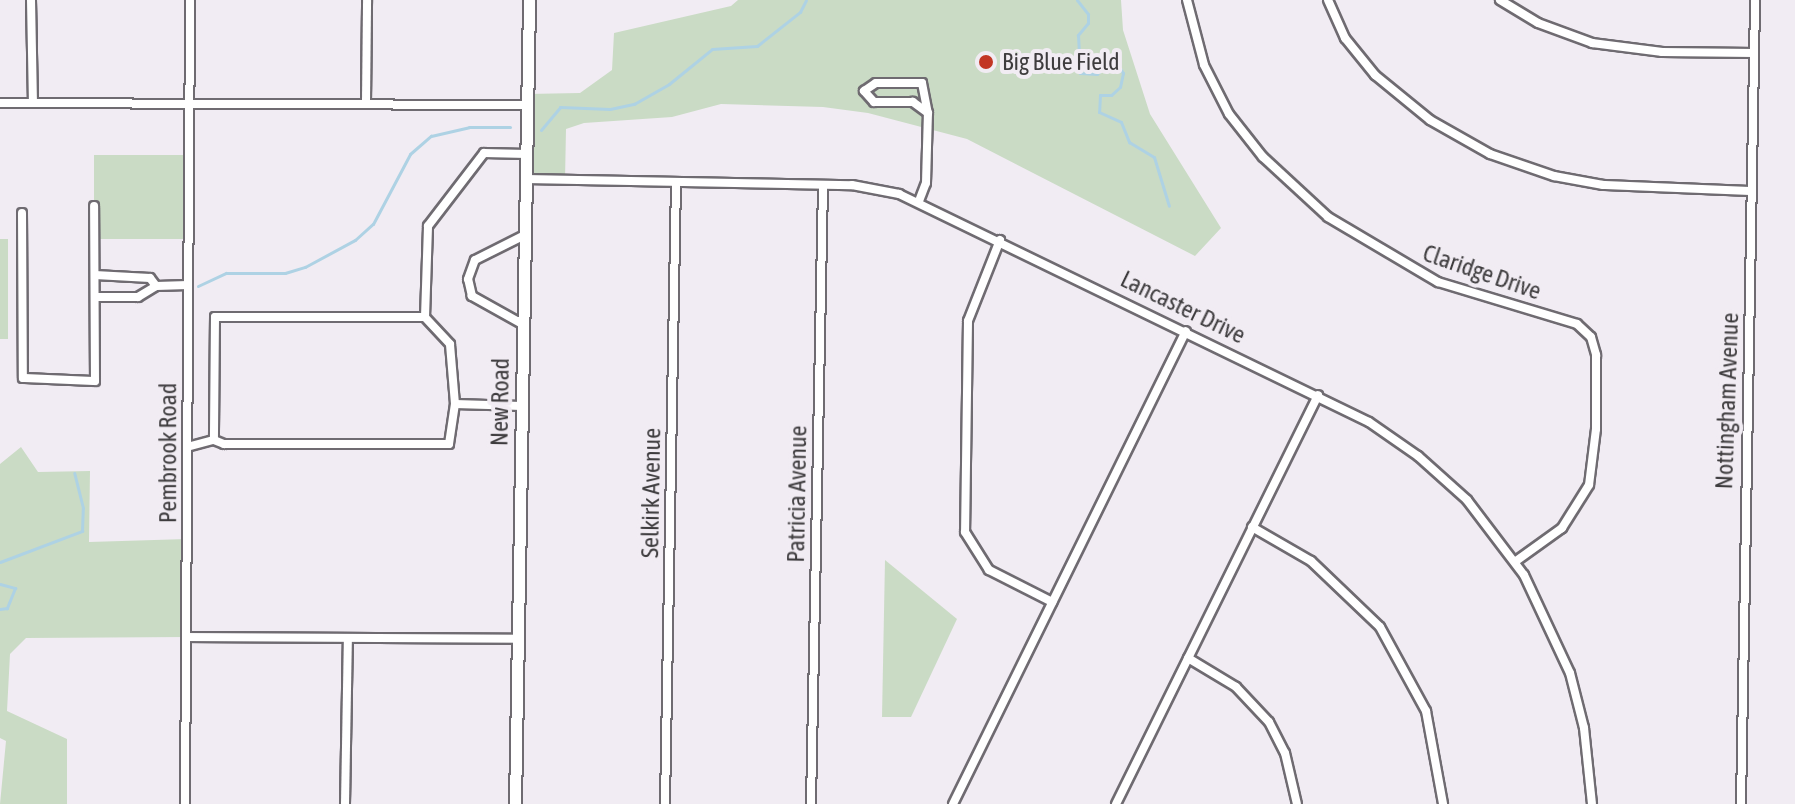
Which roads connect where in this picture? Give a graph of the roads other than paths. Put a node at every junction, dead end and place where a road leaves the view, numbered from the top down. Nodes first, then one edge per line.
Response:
1 (31, 0) edge
2 (190, 0) edge
3 (367, 0) edge
4 (529, 0) edge
5 (1187, 0) edge
6 (1328, 0) edge
7 (1500, 0) edge
8 (1755, 0) edge
9 (1754, 53) junction
10 (189, 102) junction
11 (366, 102) junction
12 (0, 103) edge
13 (33, 103) junction
14 (527, 105) junction
15 (928, 113) junction
16 (527, 154) junction
17 (526, 179) junction
18 (676, 182) junction
19 (823, 185) junction
20 (1752, 191) junction
21 (919, 201) junction
22 (94, 206) dead end
23 (22, 213) dead end
24 (525, 235) junction
25 (1000, 240) junction
26 (95, 275) junction
27 (188, 285) junction
28 (156, 286) junction
29 (95, 297) junction
30 (425, 317) junction
31 (524, 325) junction
32 (1186, 331) junction
33 (1318, 395) junction
34 (455, 404) junction
35 (522, 406) junction
36 (214, 440) junction
37 (187, 447) junction
38 (1252, 527) junction
39 (1516, 561) junction
40 (1052, 602) junction
41 (187, 637) junction
42 (348, 639) junction
43 (518, 639) junction
44 (1188, 658) junction
45 (185, 804) edge
46 (345, 804) edge
47 (515, 804) edge
48 (665, 804) edge
49 (811, 804) edge
50 (953, 804) edge
51 (1116, 804) edge
52 (1297, 804) edge
53 (1443, 804) edge
54 (1592, 804) edge
55 (1741, 804) edge

1 - 13 street
2 - 10 street, Pembrook Road
3 - 11 street
4 - 14 street, New Road
5 - 39 street, Claridge Drive
6 - 20 street
7 - 9 street
8 - 9 street, Nottingham Avenue
9 - 20 street, Nottingham Avenue
10 - 11 street
10 - 13 street
10 - 27 street, Pembrook Road
11 - 14 street
12 - 13 street
14 - 16 street, New Road
15 - 15 street
15 - 21 street
16 - 17 street, New Road
16 - 30 street
17 - 18 street, Lancaster Drive
17 - 24 street, New Road
18 - 19 street, Lancaster Drive
18 - 48 street, Selkirk Avenue
19 - 21 street, Lancaster Drive
19 - 49 street, Patricia Avenue
20 - 55 street, Nottingham Avenue
21 - 25 street, Lancaster Drive
22 - 26 street
23 - 29 street
24 - 31 street, New Road
24 - 31 street
25 - 32 street, Lancaster Drive
25 - 40 street
26 - 28 street
26 - 29 street
27 - 28 street
27 - 37 street, Pembrook Road
28 - 29 street
30 - 34 street
30 - 36 street
31 - 35 street, New Road
32 - 33 street, Lancaster Drive
32 - 40 street
33 - 38 street
33 - 39 street, Lancaster Drive
34 - 35 street
34 - 36 street
35 - 43 street, New Road
36 - 37 street
37 - 41 street, Pembrook Road
38 - 44 street
38 - 53 street
39 - 54 street, Lancaster Drive
40 - 50 street
41 - 42 street
41 - 45 street, Pembrook Road
42 - 43 street
42 - 46 street
43 - 47 street, New Road
44 - 51 street
44 - 52 street

